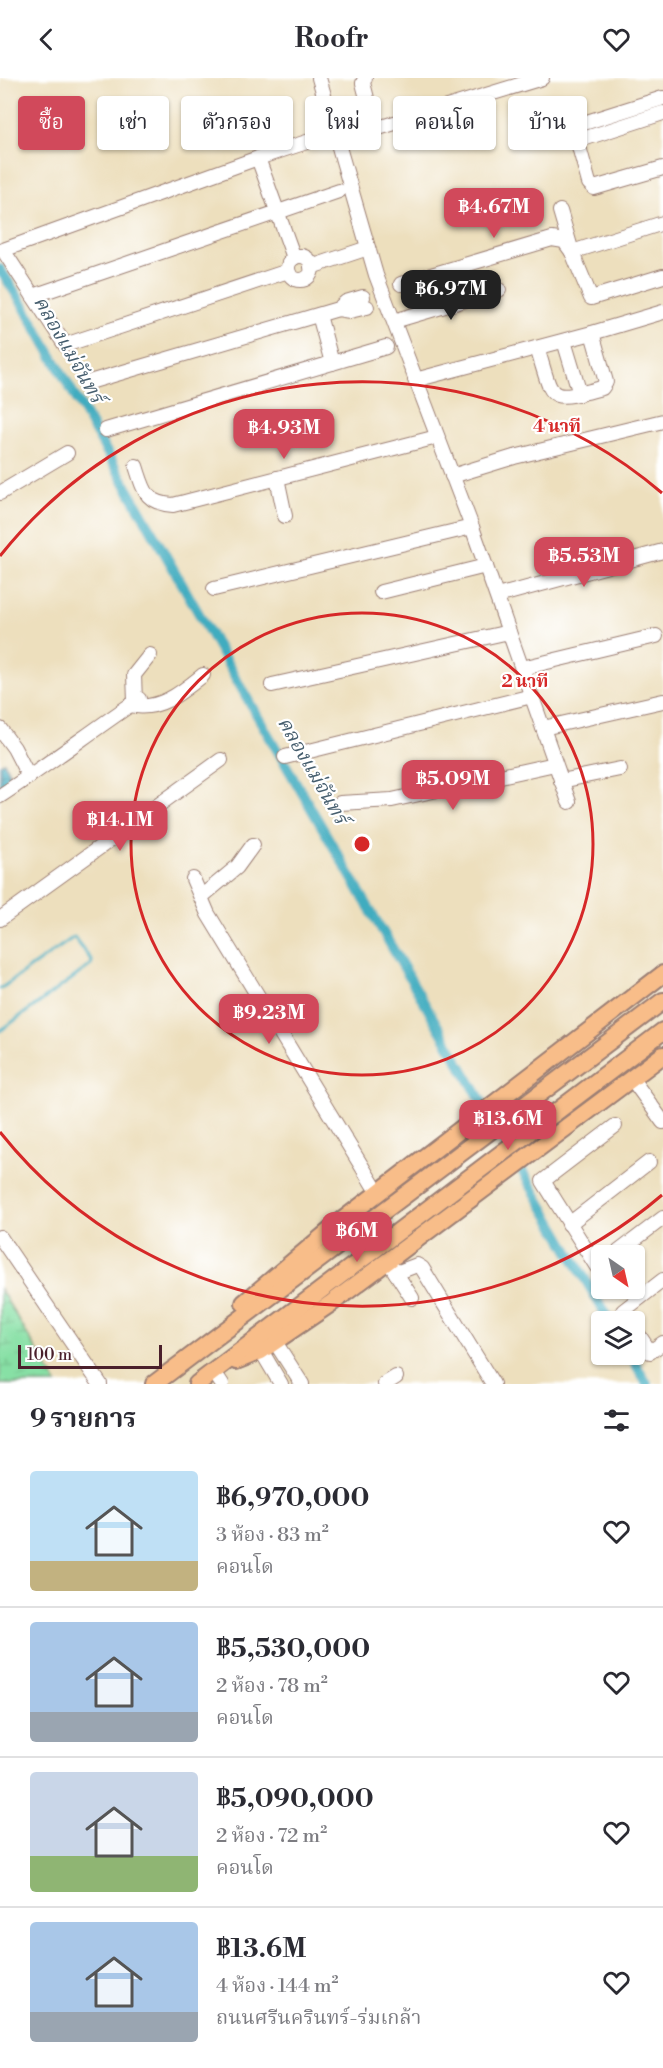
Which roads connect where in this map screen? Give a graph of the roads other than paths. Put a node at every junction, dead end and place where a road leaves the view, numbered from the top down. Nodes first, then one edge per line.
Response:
1 (321, 78) edge
2 (365, 78) edge
3 (542, 78) edge
4 (663, 98) edge
5 (663, 112) edge
6 (587, 122) edge
7 (305, 143) edge
8 (258, 158) junction
9 (663, 168) edge
10 (339, 191) dead end
11 (560, 211) dead end
12 (278, 213) junction
13 (663, 223) edge
14 (368, 248) junction
15 (572, 252) junction
16 (291, 265) junction
17 (311, 267) junction
18 (663, 276) edge
19 (401, 284) dead end
20 (499, 290) dead end
21 (33, 296) junction
22 (374, 299) junction
23 (663, 312) edge
24 (319, 315) junction
25 (394, 321) junction
26 (592, 333) junction
27 (564, 340) junction
28 (386, 347) dead end
29 (537, 348) junction
30 (332, 363) junction
31 (415, 380) junction
32 (86, 383) dead end
33 (580, 394) junction
34 (663, 421) edge
35 (106, 430) dead end
36 (437, 437) junction
37 (67, 453) dead end
38 (136, 466) dead end
39 (452, 476) junction
40 (277, 478) junction
41 (0, 493) edge
42 (285, 516) dead end
43 (472, 527) junction
44 (663, 551) edge
45 (486, 566) junction
46 (214, 589) dead end
47 (381, 592) dead end
48 (497, 596) junction
49 (509, 632) junction
50 (656, 636) dead end
51 (150, 656) dead end
52 (522, 668) junction
53 (203, 675) dead end
54 (272, 685) dead end
55 (532, 696) junction
56 (663, 701) edge
57 (135, 702) junction
58 (543, 728) junction
59 (0, 729) edge
60 (285, 757) dead end
61 (221, 760) dead end
62 (555, 765) junction
63 (620, 769) dead end
64 (29, 777) junction
65 (561, 781) junction
66 (485, 786) junction
67 (0, 796) edge
68 (340, 802) dead end
69 (569, 802) dead end
70 (404, 806) dead end
71 (253, 844) dead end
72 (194, 879) dead end
73 (201, 897) junction
74 (0, 919) edge
75 (663, 974) edge
76 (663, 1001) edge
77 (663, 1031) edge
78 (663, 1055) edge
79 (632, 1079) junction
80 (663, 1122) edge
81 (615, 1126) dead end
82 (649, 1162) dead end
83 (378, 1193) junction
84 (663, 1218) edge
85 (569, 1224) junction
86 (0, 1237) edge
87 (627, 1245) edge
88 (591, 1259) edge
89 (392, 1267) junction
90 (663, 1280) edge
91 (412, 1298) dead end
92 (623, 1311) edge
93 (264, 1340) junction
94 (208, 1341) junction
95 (663, 1343) edge
96 (645, 1344) edge
97 (220, 1373) edge
98 (100, 1384) edge
99 (154, 1384) edge
100 (197, 1384) edge
101 (281, 1384) edge
102 (302, 1384) edge
103 (493, 1384) edge

1 - 14 street
2 - 3 street
4 - 6 street
5 - 9 street
7 - 8 street
8 - 12 street
8 - 21 street
10 - 12 street
11 - 15 street
12 - 16 street
12 - 21 street
13 - 15 street
14 - 17 street
14 - 22 street
15 - 18 street
15 - 19 street
16 - 17 street
16 - 17 street
16 - 21 street
20 - 25 street
22 - 24 street
22 - 25 street
23 - 26 street
24 - 30 street
24 - 32 street
25 - 31 street
26 - 27 street
26 - 33 street
27 - 29 street
27 - 33 street
28 - 30 street
29 - 31 street
29 - 33 street
30 - 35 street
31 - 36 street
34 - 39 street
36 - 39 street
36 - 40 street
37 - 41 street
38 - 40 street
39 - 43 street
40 - 42 street
43 - 45 street
43 - 46 street
44 - 48 street
45 - 47 street
45 - 48 street
48 - 49 street
49 - 52 street
49 - 54 street
50 - 52 street
51 - 57 street
52 - 55 street
53 - 57 street
55 - 58 street
55 - 60 street
56 - 58 street
57 - 64 street
58 - 62 street
59 - 64 street
61 - 74 street
62 - 65 street
62 - 66 street
63 - 65 street
64 - 67 street
65 - 69 street
66 - 68 street
66 - 70 street
71 - 73 street
72 - 73 street
73 - 83 street
75 - 83 main road
76 - 94 main road
77 - 93 main road
78 - 79 main road
79 - 80 street
79 - 89 main road
81 - 85 street
82 - 85 street
83 - 94 main road
84 - 87 street
85 - 88 street
86 - 98 street
89 - 91 street
89 - 93 main road
89 - 103 street
90 - 92 street
93 - 97 main road
93 - 101 street
93 - 102 street
94 - 99 main road
95 - 96 street
97 - 100 main road

